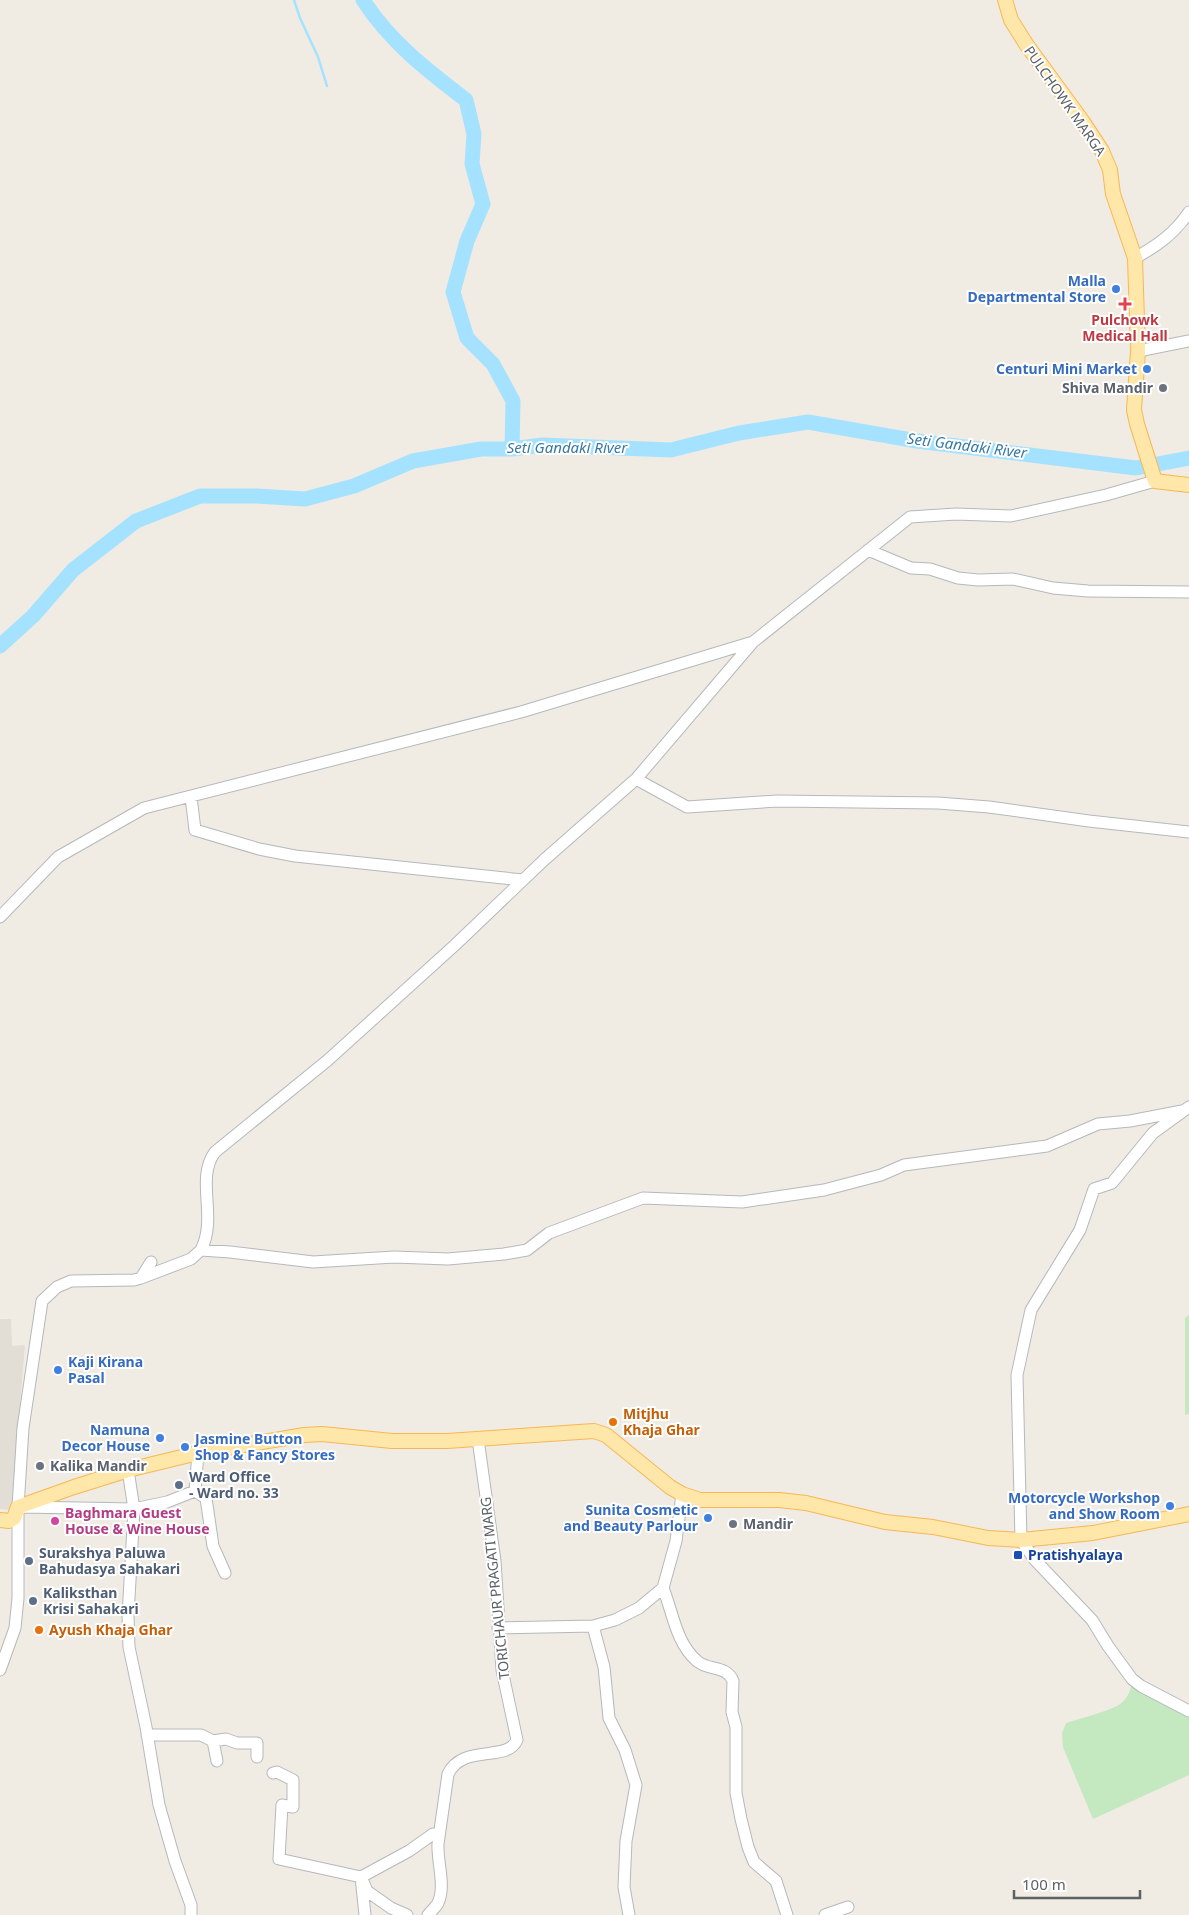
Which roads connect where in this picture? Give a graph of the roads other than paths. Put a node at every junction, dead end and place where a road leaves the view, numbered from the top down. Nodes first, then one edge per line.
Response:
1 (1005, 0) edge
2 (1189, 212) edge
3 (1135, 258) junction
4 (1189, 341) edge
5 (1138, 351) junction
6 (1155, 481) junction
7 (1189, 485) edge
8 (868, 550) junction
9 (1189, 592) edge
10 (753, 642) junction
11 (636, 779) junction
12 (191, 797) junction
13 (1189, 832) edge
14 (523, 880) junction
15 (0, 917) edge
16 (1186, 1109) edge
17 (201, 1250) junction
18 (151, 1262) dead end
19 (141, 1278) junction
20 (478, 1439) junction
21 (198, 1453) junction
22 (128, 1470) junction
23 (195, 1491) junction
24 (682, 1494) junction
25 (18, 1507) junction
26 (134, 1509) junction
27 (1189, 1514) edge
28 (0, 1520) edge
29 (1021, 1540) junction
30 (225, 1573) dead end
31 (663, 1588) junction
32 (593, 1626) junction
33 (498, 1628) junction
34 (0, 1670) edge
35 (1189, 1711) edge
36 (148, 1735) junction
37 (213, 1741) junction
38 (257, 1757) dead end
39 (216, 1761) dead end
40 (273, 1772) dead end
41 (439, 1838) junction
42 (361, 1877) junction
43 (848, 1907) dead end
44 (192, 1915) edge
45 (365, 1915) edge
46 (407, 1915) edge
47 (428, 1915) edge
48 (629, 1915) edge
49 (787, 1915) edge
50 (825, 1915) edge

1 - 3 main road, PULCHOWK MARGA
2 - 3 street
3 - 5 main road, PULCHOWK MARGA
4 - 5 street
5 - 6 main road, PULCHOWK MARGA
6 - 7 main road
6 - 8 street
8 - 9 street
8 - 10 street
10 - 11 street
10 - 12 street
11 - 13 street
11 - 14 street
12 - 14 street
12 - 15 street
14 - 17 street
16 - 17 street
16 - 29 street
17 - 19 street
18 - 19 street
19 - 25 street
20 - 21 main road
20 - 24 main road
20 - 33 street, TORICHAUR PRAGATI MARG
21 - 22 main road
21 - 23 street
22 - 25 main road
22 - 26 street
23 - 26 street
23 - 30 street
24 - 29 main road
24 - 31 street
25 - 26 street
25 - 28 main road
25 - 34 street
26 - 36 street
27 - 29 main road
29 - 35 street
31 - 32 street
31 - 49 street
32 - 33 street
32 - 48 street
33 - 41 street, TORICHAUR PRAGATI MARG
36 - 37 street
36 - 44 street
37 - 38 street
37 - 39 street
40 - 42 street
41 - 42 street
41 - 47 street, TORICHAUR PRAGATI MARG
42 - 45 street
42 - 46 street
43 - 50 street

